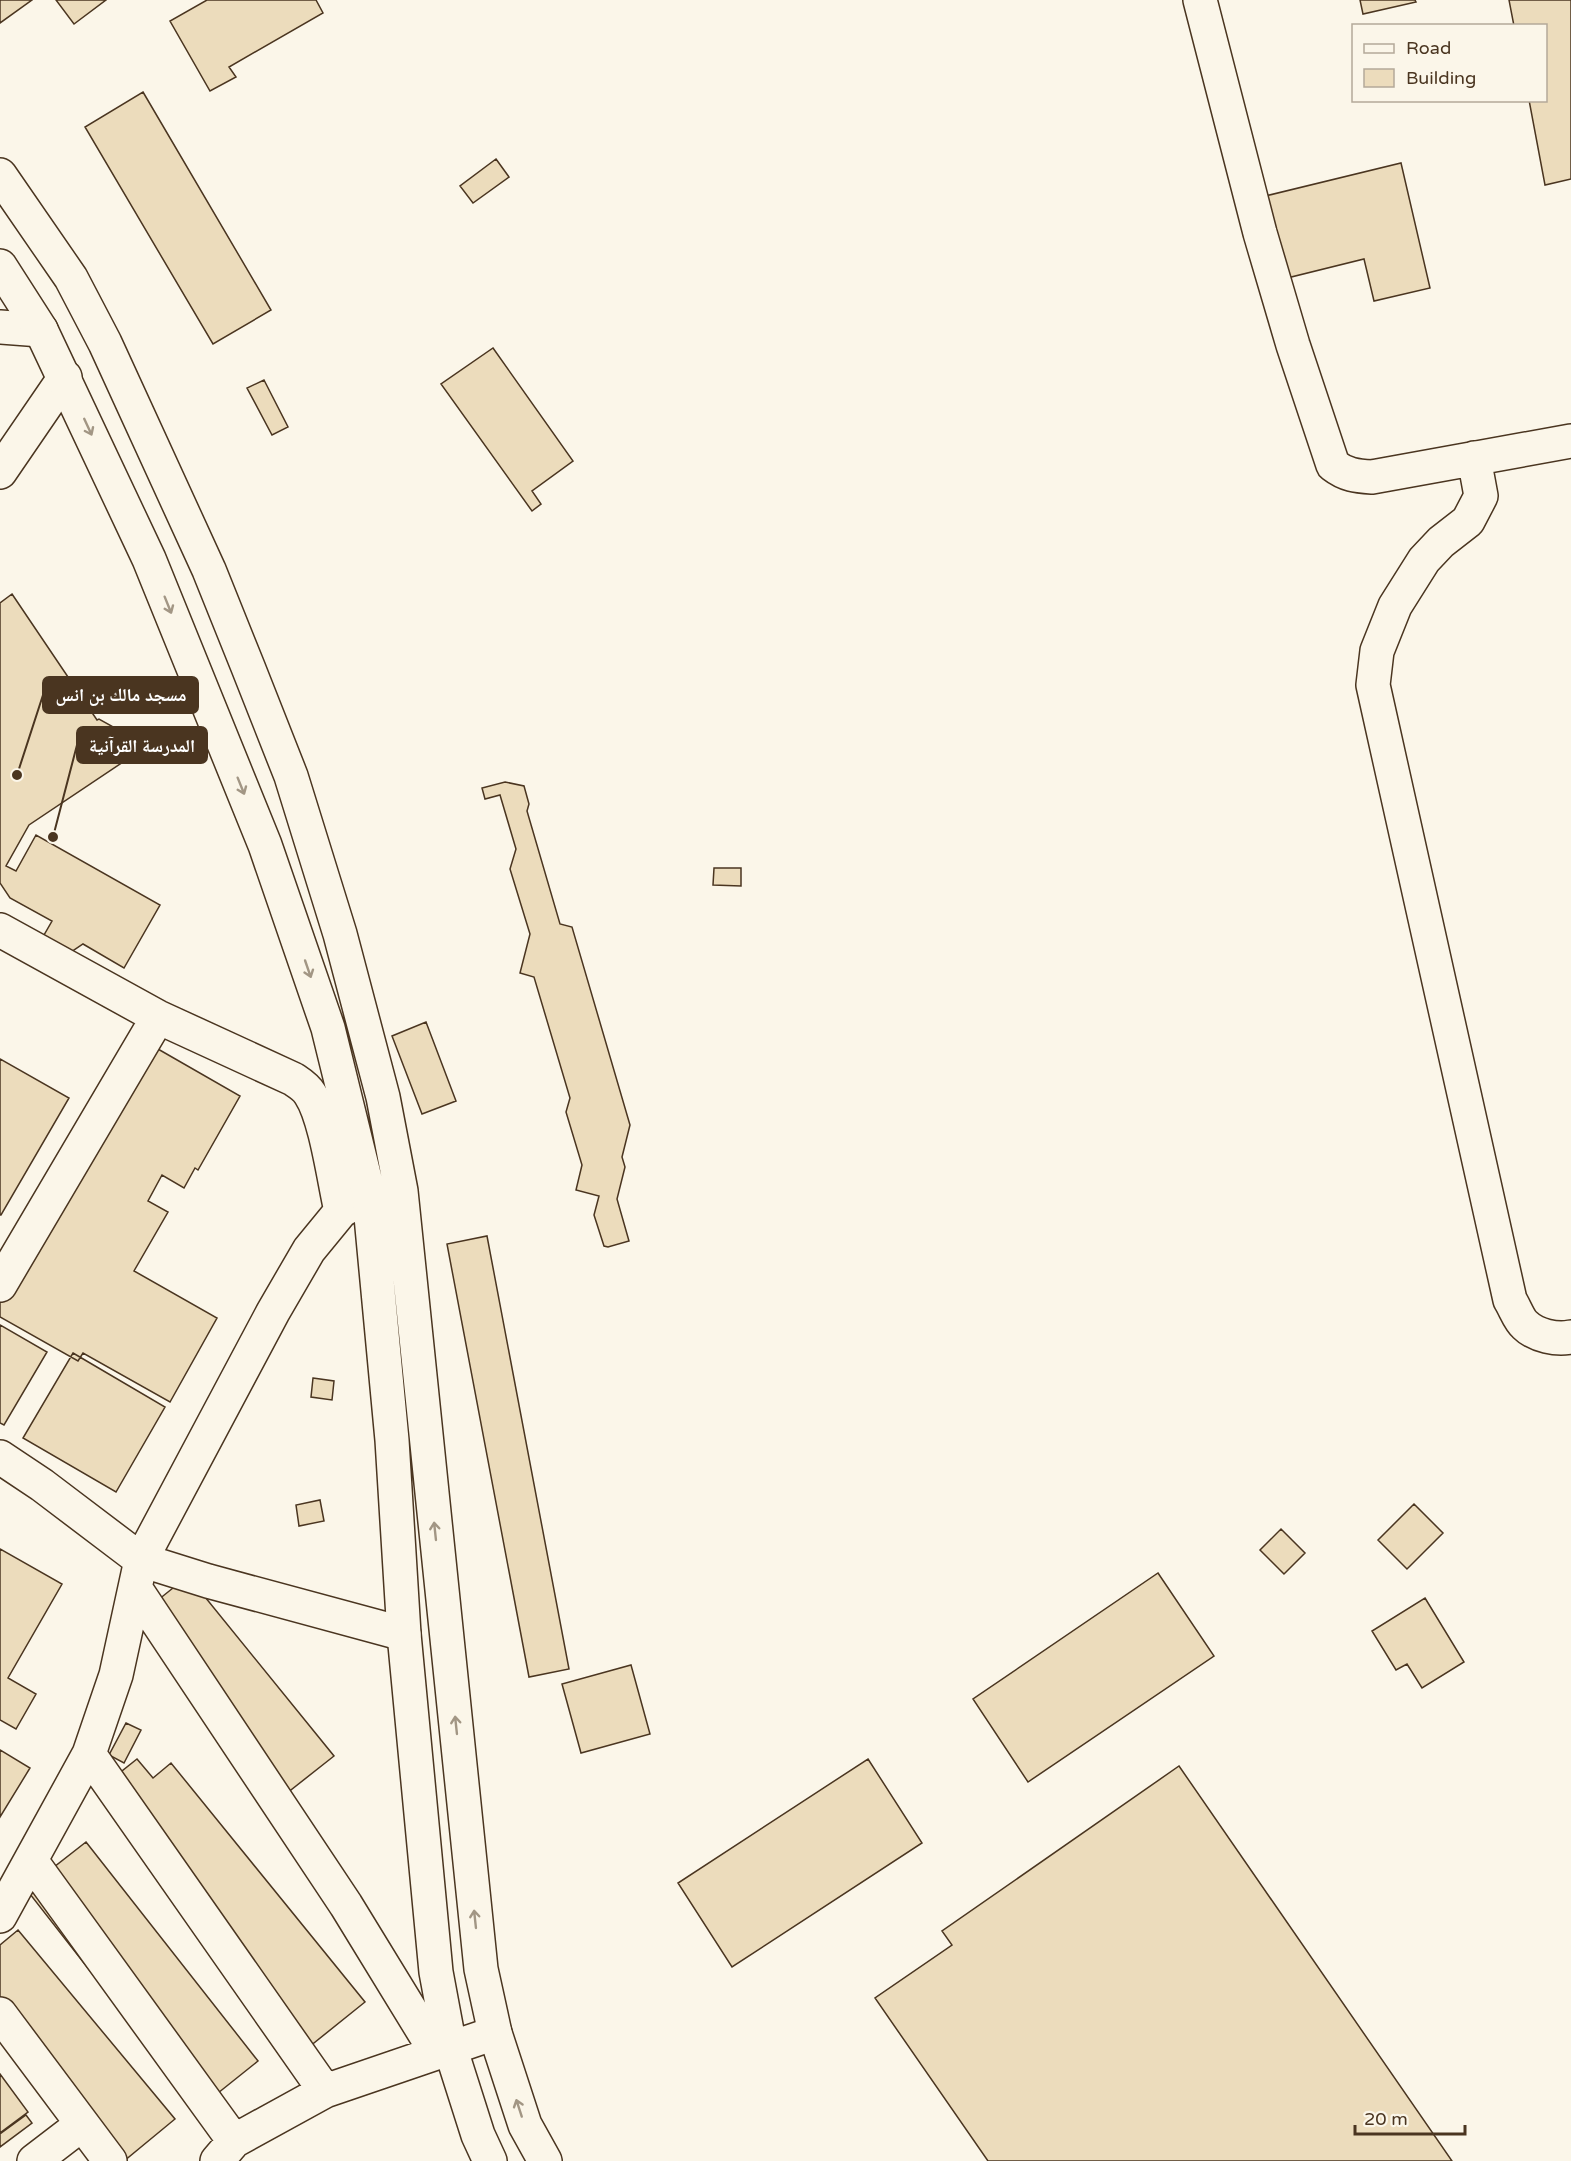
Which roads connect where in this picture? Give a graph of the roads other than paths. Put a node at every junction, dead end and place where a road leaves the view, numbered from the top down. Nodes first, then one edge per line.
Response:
1 (1200, 0) edge
2 (0, 175) edge
3 (0, 266) edge
4 (0, 327) edge
5 (41, 330) junction
6 (65, 377) junction
7 (1571, 441) edge
8 (1474, 458) junction
9 (0, 472) edge
10 (248, 667) junction
11 (202, 690) junction
12 (0, 930) edge
13 (158, 1017) junction
14 (369, 1195) junction
15 (341, 1211) junction
16 (0, 1285) edge
17 (1571, 1337) edge
18 (0, 1457) edge
19 (138, 1574) junction
20 (404, 1634) junction
21 (89, 1755) junction
22 (32, 1862) junction
23 (0, 1916) edge
24 (0, 2014) edge
25 (495, 2033) junction
26 (443, 2049) junction
27 (325, 2091) junction
28 (81, 2125) junction
29 (226, 2151) edge
30 (34, 2161) edge
31 (110, 2161) edge
32 (490, 2161) edge
33 (545, 2161) edge

1 - 8 street
2 - 10 street
3 - 5 street
4 - 5 street
5 - 6 street
6 - 9 street
6 -> 11 street
7 - 8 street
8 - 17 street
10 - 11 street
25 -> 10 street
11 -> 14 street
12 - 13 street
13 - 15 street
13 - 16 street
14 - 15 street
14 - 20 street
15 - 19 street
18 - 19 street
19 - 20 street
19 - 21 street
19 - 26 street
20 - 26 street
21 - 22 street
21 - 27 street
22 - 23 street
22 - 29 street
24 - 28 street
25 - 26 street
33 -> 25 street
26 - 27 street
26 - 32 street
27 - 29 street
28 - 30 street
28 - 31 street

